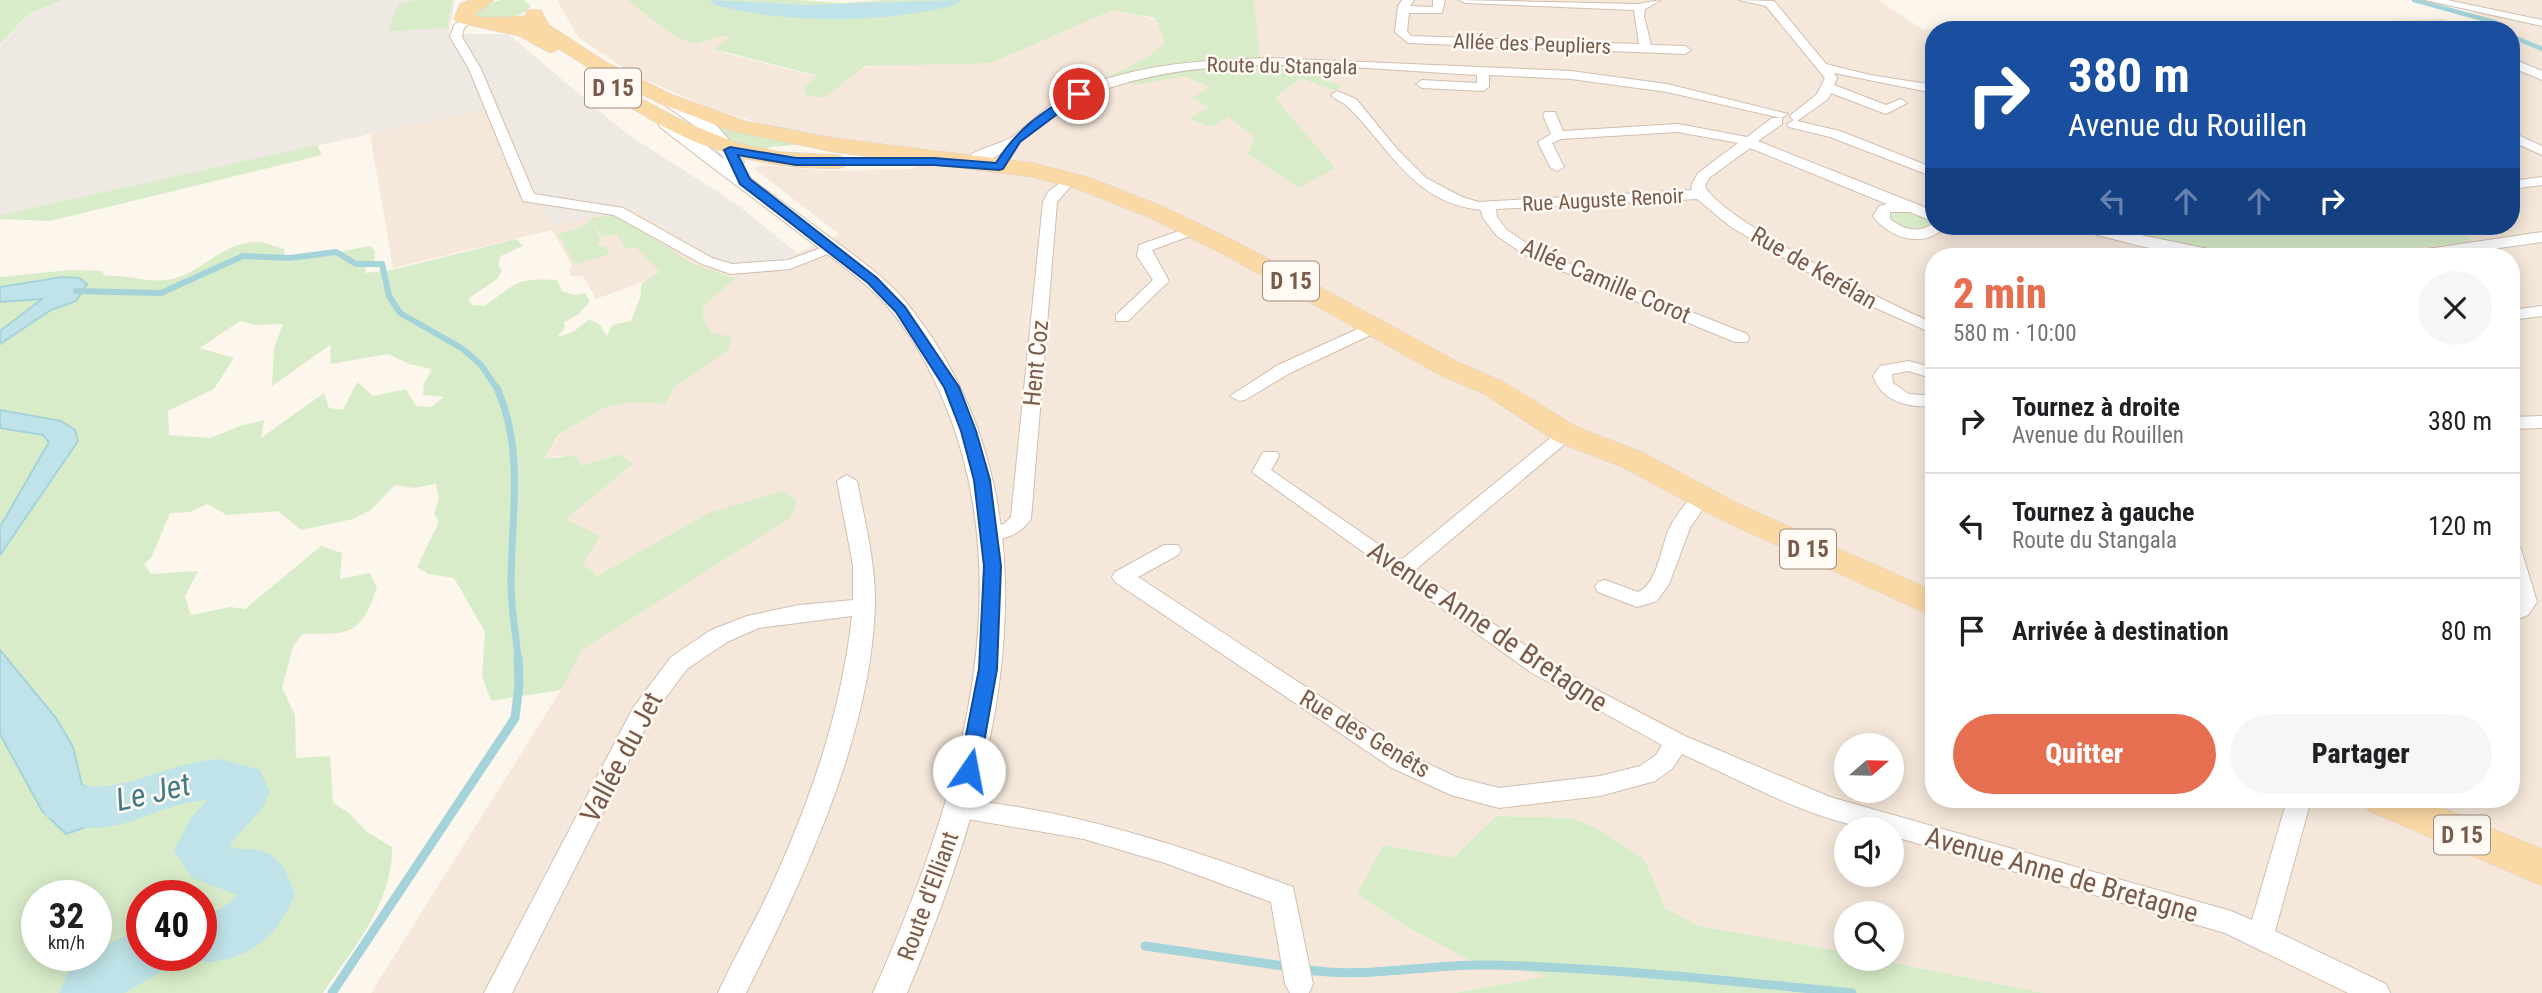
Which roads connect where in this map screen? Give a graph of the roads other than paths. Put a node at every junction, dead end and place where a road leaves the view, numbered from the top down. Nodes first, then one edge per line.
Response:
1 (1439, 0) edge
2 (1465, 0) edge
3 (1655, 0) edge
4 (1745, 0) edge
5 (2431, 0) edge
6 (481, 1) edge
7 (1769, 1) edge
8 (1406, 5) edge
9 (538, 7) edge
10 (1640, 7) junction
11 (466, 20) junction
12 (2542, 23) edge
13 (492, 24) junction
14 (459, 40) junction
15 (1646, 48) junction
16 (1685, 50) dead end
17 (2520, 66) edge
18 (1824, 67) junction
19 (1483, 71) junction
20 (2520, 76) edge
21 (2542, 76) edge
22 (1881, 81) junction
23 (1422, 84) dead end
24 (1828, 87) junction
25 (1925, 88) edge
26 (1337, 95) dead end
27 (666, 99) junction
28 (1900, 103) dead end
29 (1550, 115) dead end
30 (1787, 119) junction
31 (666, 123) junction
32 (1558, 135) junction
33 (2520, 139) edge
34 (1016, 140) junction
35 (1753, 142) junction
36 (834, 145) junction
37 (2538, 146) edge
38 (730, 150) junction
39 (971, 160) junction
40 (916, 161) junction
41 (806, 162) junction
42 (1002, 164) junction
43 (1557, 167) dead end
44 (1925, 170) edge
45 (745, 181) junction
46 (2542, 181) edge
47 (1067, 182) junction
48 (2520, 184) edge
49 (1701, 194) junction
50 (553, 202) junction
51 (1488, 206) junction
52 (1902, 206) junction
53 (1925, 213) edge
54 (527, 214) dead end
55 (1193, 230) junction
56 (1925, 233) edge
57 (2115, 235) edge
58 (2542, 237) edge
59 (2172, 248) edge
60 (2476, 248) edge
61 (832, 249) junction
62 (2542, 311) edge
63 (2520, 314) edge
64 (1122, 318) dead end
65 (1925, 325) edge
66 (1373, 327) junction
67 (1741, 338) dead end
68 (1925, 372) edge
69 (1240, 396) dead end
70 (1925, 401) edge
71 (2542, 422) edge
72 (2520, 423) edge
73 (1560, 439) junction
74 (1270, 456) dead end
75 (847, 481) dead end
76 (1693, 493) junction
77 (990, 533) junction
78 (1171, 550) dead end
79 (1403, 569) junction
80 (2520, 579) edge
81 (1605, 587) dead end
82 (1925, 601) edge
83 (864, 607) junction
84 (2520, 610) edge
85 (1677, 742) junction
86 (2297, 808) edge
87 (2402, 808) edge
88 (959, 809) junction
89 (2542, 868) edge
90 (2260, 936) junction
91 (1299, 984) dead end
92 (498, 993) edge
93 (732, 993) edge
94 (890, 993) edge
95 (2376, 993) edge

1 - 8 street, Allée des Peupliers
2 - 10 street, Allée des Peupliers
3 - 10 street, Allée des Peupliers
4 - 7 street
5 - 12 street
6 - 11 main road
7 - 18 street
8 - 15 street, Allée des Peupliers
9 - 13 main road
9 - 27 main road, D 15
10 - 15 street, Allée des Peupliers
11 - 13 main road
11 - 14 street
13 - 14 street
13 - 31 main road, D 15
14 - 50 street
15 - 16 street
17 - 21 street
18 - 22 street
18 - 24 street
19 - 23 street
19 - 30 street, Route du Stangala
19 - 34 street, Route du Stangala
20 - 21 street
22 - 24 street
22 - 25 street
24 - 28 street
24 - 30 street, Rue Auguste Renoir
26 - 51 street
27 - 36 main road, D 15
27 - 38 street, Route d'Elliant
29 - 32 street
30 - 35 street, Rue Auguste Renoir
30 - 44 street, Route du Stangala
31 - 38 main road, D 15
31 - 45 street, Route d'Elliant
32 - 35 street
32 - 43 street
33 - 37 street
34 - 39 street, Route du Stangala
34 - 42 street, Route du Stangala
35 - 49 street, Rue Auguste Renoir
35 - 52 street
36 - 39 main road, D 15
36 - 41 street
38 - 41 main road, D 15
38 - 45 street, Route d'Elliant
39 - 42 main road, D 15
40 - 41 main road, D 15
40 - 42 street, D 15
40 - 47 main road, D 15
42 - 47 main road, D 15
45 - 61 street, Route d'Elliant
46 - 48 street
47 - 55 main road, D 15
47 - 77 street, Hent Coz
49 - 51 street, Rue Auguste Renoir
49 - 65 street, Rue de Kerélan
50 - 54 street
50 - 61 street
51 - 67 street, Allée Camille Corot
52 - 53 street
52 - 56 street
55 - 64 street
55 - 66 main road, D 15
57 - 59 street
58 - 60 street
61 - 77 street, Route d'Elliant
62 - 63 street
66 - 69 street
66 - 73 main road, D 15
68 - 70 street
71 - 72 street
73 - 76 main road, D 15
73 - 79 street
74 - 79 street, Avenue Anne de Bretagne
75 - 83 street
76 - 81 street
76 - 82 main road, D 15
77 - 88 street, Route d'Elliant
78 - 85 street, Rue des Genêts
79 - 85 street, Avenue Anne de Bretagne
80 - 84 street
83 - 92 street, Vallée du Jet
83 - 93 street
85 - 90 street, Avenue Anne de Bretagne
86 - 90 street
87 - 89 main road, D 15
88 - 91 street
88 - 94 street, Route d'Elliant
90 - 95 street, Avenue Anne de Bretagne

